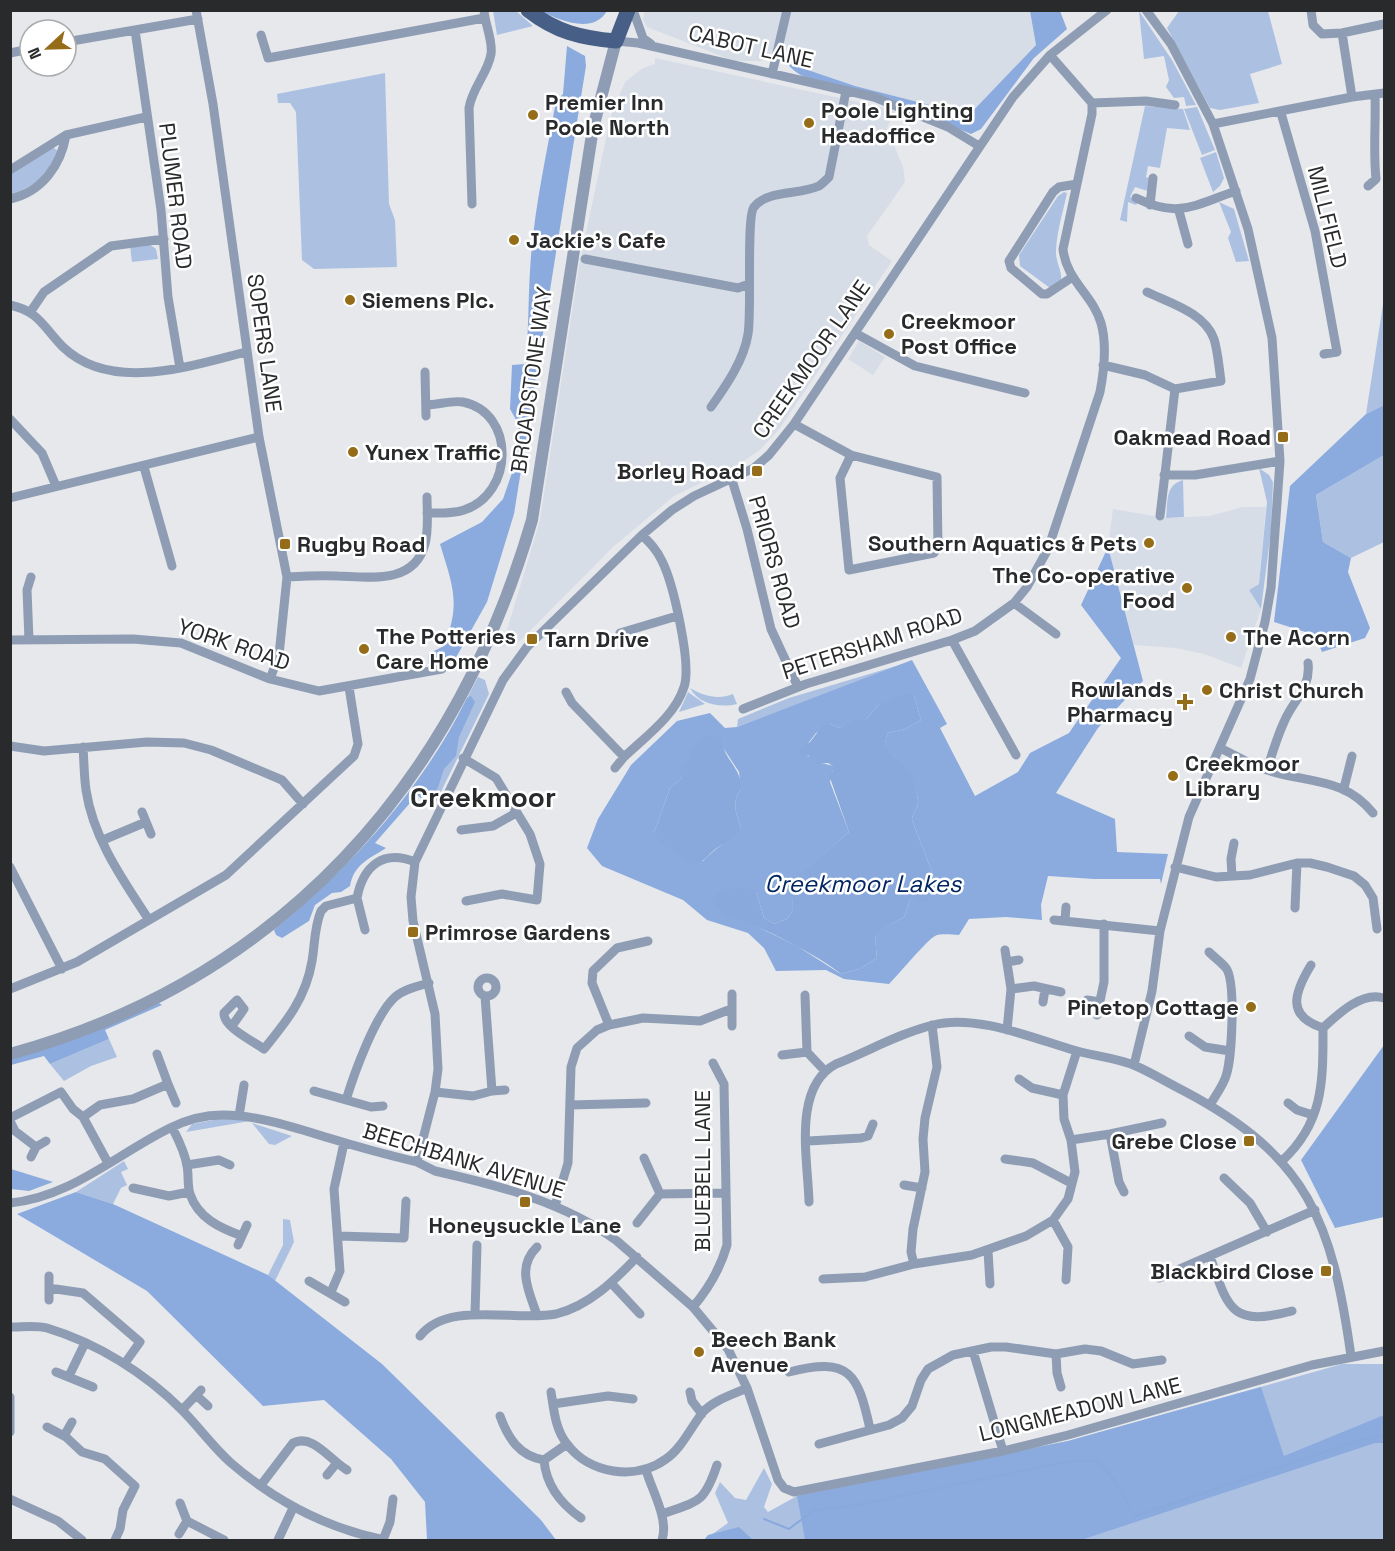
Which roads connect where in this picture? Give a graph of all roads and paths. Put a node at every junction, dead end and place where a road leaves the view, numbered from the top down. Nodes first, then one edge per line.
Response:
1 (528, 10) edge
2 (630, 10) edge
3 (787, 10) edge
4 (1107, 10) edge
5 (1146, 10) edge
6 (1311, 10) edge
7 (484, 14) edge
8 (197, 15) edge
9 (1384, 24) edge
10 (135, 30) junction
11 (1342, 33) junction
12 (261, 35) dead end
13 (78, 40) edge
14 (616, 41) junction
15 (654, 46) junction
16 (1050, 55) junction
17 (772, 74) junction
18 (846, 91) junction
19 (1380, 94) edge
20 (1352, 97) junction
21 (1092, 103) junction
22 (1175, 105) dead end
23 (1281, 113) junction
24 (146, 117) junction
25 (1213, 124) junction
26 (66, 135) junction
27 (979, 146) junction
28 (10, 170) edge
29 (1153, 178) dead end
30 (1380, 181) edge
31 (1077, 184) junction
32 (1368, 186) dead end
33 (1236, 191) junction
34 (1136, 198) dead end
35 (10, 199) edge
36 (472, 204) dead end
37 (1150, 205) junction
38 (1179, 211) junction
39 (164, 238) junction
40 (1188, 244) dead end
41 (585, 259) dead end
42 (1071, 278) junction
43 (749, 284) junction
44 (1147, 292) dead end
45 (10, 305) edge
46 (31, 311) junction
47 (855, 333) junction
48 (246, 352) junction
49 (1324, 354) dead end
50 (1103, 365) junction
51 (180, 368) junction
52 (425, 372) dead end
53 (1174, 389) junction
54 (1025, 393) dead end
55 (426, 405) junction
56 (711, 407) dead end
57 (426, 416) dead end
58 (10, 419) edge
59 (794, 424) junction
60 (259, 437) junction
61 (851, 455) junction
62 (1280, 461) junction
63 (144, 467) junction
64 (1164, 475) junction
65 (732, 480) junction
66 (56, 486) junction
67 (427, 497) dead end
68 (10, 498) edge
69 (427, 513) junction
70 (1160, 516) dead end
71 (642, 535) junction
72 (172, 566) dead end
73 (287, 577) junction
74 (31, 578) dead end
75 (1014, 603) junction
76 (676, 616) junction
77 (620, 633) dead end
78 (1056, 634) dead end
79 (10, 640) edge
80 (29, 640) junction
81 (952, 640) junction
82 (1308, 663) dead end
83 (442, 669) dead end
84 (270, 679) junction
85 (349, 687) junction
86 (798, 687) junction
87 (566, 693) dead end
88 (743, 709) dead end
89 (10, 746) edge
90 (83, 747) junction
91 (1220, 748) junction
92 (1016, 755) dead end
93 (1352, 756) dead end
94 (624, 757) junction
95 (463, 758) junction
96 (615, 768) dead end
97 (1267, 770) junction
98 (1344, 788) junction
99 (303, 804) junction
100 (142, 812) dead end
101 (516, 813) junction
102 (1373, 813) dead end
103 (146, 822) junction
104 (461, 830) dead end
105 (151, 834) dead end
106 (103, 840) junction
107 (1234, 843) dead end
108 (415, 862) junction
109 (1297, 863) junction
110 (10, 867) edge
111 (1175, 867) junction
112 (1232, 876) junction
113 (14, 884) edge
114 (357, 898) junction
115 (466, 901) dead end
116 (1065, 907) dead end
117 (1295, 908) dead end
118 (149, 920) junction
119 (1054, 920) dead end
120 (1065, 920) junction
121 (1104, 924) junction
122 (1377, 929) dead end
123 (365, 930) dead end
124 (1160, 931) junction
125 (648, 941) dead end
126 (1005, 950) dead end
127 (1209, 952) dead end
128 (1019, 960) dead end
129 (1007, 962) junction
130 (1311, 965) dead end
131 (62, 969) junction
132 (429, 982) junction
133 (10, 988) edge
134 (1011, 989) junction
135 (1045, 989) junction
136 (1061, 992) dead end
137 (732, 994) dead end
138 (805, 995) dead end
139 (485, 996) dead end
140 (1384, 998) edge
141 (1087, 1000) dead end
142 (1042, 1002) dead end
143 (1100, 1002) junction
144 (731, 1009) junction
145 (1097, 1015) dead end
146 (609, 1025) junction
147 (932, 1025) junction
148 (232, 1026) dead end
149 (732, 1026) dead end
150 (1323, 1028) junction
151 (1007, 1030) junction
152 (1190, 1036) dead end
153 (1077, 1051) junction
154 (1230, 1051) junction
155 (807, 1052) junction
156 (10, 1054) edge
157 (157, 1054) dead end
158 (782, 1055) dead end
159 (713, 1063) dead end
160 (1134, 1065) junction
161 (824, 1070) junction
162 (1019, 1079) dead end
163 (55, 1082) dead end
164 (168, 1084) junction
165 (244, 1085) dead end
166 (506, 1090) dead end
167 (492, 1091) junction
168 (61, 1092) junction
169 (314, 1092) dead end
170 (435, 1092) junction
171 (1063, 1095) junction
172 (346, 1100) junction
173 (176, 1103) dead end
174 (646, 1103) dead end
175 (1288, 1103) dead end
176 (1210, 1105) junction
177 (383, 1106) dead end
178 (570, 1106) junction
179 (1313, 1115) junction
180 (239, 1116) junction
181 (83, 1117) junction
182 (10, 1119) edge
183 (1162, 1123) dead end
184 (873, 1124) dead end
185 (172, 1127) junction
186 (1110, 1134) junction
187 (1071, 1140) junction
188 (46, 1141) dead end
189 (808, 1141) junction
190 (344, 1143) junction
191 (36, 1147) junction
192 (224, 1149) dead end
193 (31, 1157) dead end
194 (644, 1158) dead end
195 (1005, 1159) dead end
196 (219, 1160) junction
197 (1282, 1161) junction
198 (417, 1162) junction
199 (108, 1163) junction
200 (187, 1165) junction
201 (230, 1165) dead end
202 (1224, 1178) dead end
203 (149, 1182) dead end
204 (1071, 1183) junction
205 (904, 1185) dead end
206 (133, 1188) dead end
207 (922, 1188) junction
208 (146, 1192) junction
209 (189, 1192) junction
210 (1124, 1192) dead end
211 (724, 1193) junction
212 (660, 1194) junction
213 (406, 1201) dead end
214 (809, 1202) dead end
215 (10, 1203) edge
216 (555, 1206) junction
217 (1315, 1210) junction
218 (1053, 1220) junction
219 (637, 1223) dead end
220 (247, 1225) dead end
221 (1267, 1232) junction
222 (339, 1236) junction
223 (405, 1238) junction
224 (415, 1240) dead end
225 (477, 1245) dead end
226 (537, 1247) dead end
227 (988, 1251) junction
228 (1210, 1256) junction
229 (637, 1257) junction
230 (914, 1264) junction
231 (49, 1276) dead end
232 (1159, 1278) dead end
233 (823, 1279) dead end
234 (1066, 1280) dead end
235 (309, 1281) dead end
236 (612, 1284) junction
237 (990, 1284) dead end
238 (49, 1288) junction
239 (331, 1292) junction
240 (49, 1300) dead end
241 (345, 1302) dead end
242 (693, 1307) junction
243 (1292, 1311) dead end
244 (475, 1314) junction
245 (640, 1314) dead end
246 (537, 1315) junction
247 (10, 1327) edge
248 (420, 1336) dead end
249 (140, 1342) junction
250 (85, 1343) junction
251 (150, 1348) dead end
252 (973, 1351) junction
253 (1384, 1351) edge
254 (1056, 1354) junction
255 (1352, 1356) junction
256 (1162, 1360) dead end
257 (125, 1363) junction
258 (56, 1372) dead end
259 (789, 1372) dead end
260 (69, 1376) junction
261 (1061, 1387) dead end
262 (93, 1388) dead end
263 (747, 1388) junction
264 (551, 1392) dead end
265 (690, 1392) dead end
266 (10, 1397) edge
267 (633, 1399) dead end
268 (553, 1404) junction
269 (207, 1406) dead end
270 (182, 1410) junction
271 (11, 1411) edge
272 (702, 1414) junction
273 (500, 1416) dead end
274 (72, 1422) dead end
275 (47, 1427) dead end
276 (870, 1430) junction
277 (10, 1432) edge
278 (63, 1436) junction
279 (819, 1443) dead end
280 (567, 1444) junction
281 (1003, 1451) junction
282 (544, 1460) junction
283 (336, 1464) junction
284 (717, 1465) dead end
285 (347, 1470) dead end
286 (646, 1470) junction
287 (327, 1475) dead end
288 (261, 1485) junction
289 (784, 1488) joint
290 (10, 1498) edge
291 (393, 1499) dead end
292 (180, 1503) dead end
293 (293, 1508) junction
294 (662, 1514) junction
295 (581, 1518) dead end
296 (187, 1521) junction
297 (179, 1534) dead end
298 (78, 1539) edge
299 (115, 1540) edge
300 (225, 1540) edge
301 (278, 1540) edge
302 (384, 1540) edge
303 (662, 1540) edge

1 - 14 main road, CABOT LANE
2 - 14 main road, BROADSTONE WAY
2 - 15 street, BROADSTONE WAY
3 - 17 street
4 - 16 street, CREEKMOOR LANE
5 - 25 street
6 - 11 street
7 - 12 street
7 - 36 street
8 - 10 street
8 - 48 street, SOPERS LANE
9 - 11 street
10 - 13 street
10 - 24 street, PLUMER ROAD
11 - 20 street
14 - 15 street, CABOT LANE
14 - 156 street, BROADSTONE WAY
15 - 17 street, CABOT LANE
16 - 21 street
16 - 27 street, CREEKMOOR LANE
17 - 18 street, CABOT LANE
18 - 27 street, CABOT LANE
18 - 43 street
19 - 20 street, MILLFIELD
19 - 30 street, MILLFIELD
20 - 23 street, MILLFIELD
21 - 22 street
21 - 31 street, PETERSHAM ROAD
23 - 25 street, MILLFIELD
23 - 49 street, MILLFIELD
24 - 26 street
24 - 39 street, PLUMER ROAD
25 - 33 street
26 - 28 street
26 - 35 street
27 - 47 street, CREEKMOOR LANE
29 - 37 street
30 - 32 street, MILLFIELD
31 - 42 street, PETERSHAM ROAD
31 - 42 street
33 - 38 street
33 - 62 street
34 - 37 street
37 - 38 street
38 - 40 street
39 - 46 street
39 - 51 street, PLUMER ROAD
41 - 43 street
42 - 50 street, PETERSHAM ROAD
43 - 56 street
44 - 53 street
45 - 46 street
46 - 51 street
47 - 54 street
47 - 59 street, CREEKMOOR LANE
48 - 51 street
48 - 60 street, SOPERS LANE
50 - 53 street
50 - 75 street, PETERSHAM ROAD
52 - 55 street
53 - 64 street
55 - 57 street
55 - 69 street
58 - 66 street
59 - 61 street
59 - 65 street, CREEKMOOR LANE
60 - 63 street
60 - 73 street, SOPERS LANE
61 - 61 street
62 - 64 street
62 - 91 street
63 - 66 street
63 - 72 street
64 - 70 street
65 - 71 street, CREEKMOOR LANE
65 - 86 street, PRIORS ROAD
66 - 68 street
67 - 69 street
69 - 73 street
71 - 76 street
71 - 95 street, CREEKMOOR LANE
73 - 84 street, SOPERS LANE
74 - 80 street
75 - 78 street
75 - 81 street, PETERSHAM ROAD
76 - 77 street
76 - 94 street
79 - 80 street, YORK ROAD
80 - 84 street, YORK ROAD
81 - 86 street, PETERSHAM ROAD
81 - 92 street
82 - 97 street
83 - 85 street, YORK ROAD
84 - 85 street, YORK ROAD
85 - 99 street
86 - 88 street, PETERSHAM ROAD
87 - 94 street
89 - 90 street
90 - 99 street
90 - 106 street
91 - 97 street
91 - 111 street
93 - 98 street
94 - 96 street
95 - 101 street
95 - 108 street, CREEKMOOR LANE
97 - 98 street
98 - 102 street
99 - 118 street
100 - 103 street
101 - 104 street
101 - 115 street
103 - 105 street
103 - 106 street
106 - 118 street
107 - 112 street
108 - 114 street
108 - 132 street, CREEKMOOR LANE
109 - 112 street
109 - 117 street
109 - 122 street
110 - 113 street
111 - 112 street
111 - 124 street
113 - 131 street
114 - 123 street
114 - 148 street
116 - 120 street
118 - 131 street
119 - 120 street
120 - 121 street
121 - 124 street
121 - 143 street
124 - 160 street
125 - 146 street
126 - 129 street
127 - 154 street
128 - 129 street
129 - 134 street
130 - 150 street
131 - 133 street
132 - 170 street, CREEKMOOR LANE
132 - 172 street
134 - 135 street
134 - 151 street
135 - 136 street
135 - 142 street
137 - 144 street
138 - 155 street
139 - 167 street
140 - 150 street
141 - 143 street
143 - 145 street
144 - 146 street
144 - 149 street
146 - 178 street
147 - 151 street
147 - 161 street
147 - 207 street
150 - 179 street
151 - 153 street
152 - 154 street
153 - 160 street
153 - 171 street
154 - 176 street
155 - 158 street
155 - 161 street
157 - 164 street
159 - 211 street, BLUEBELL LANE
160 - 176 street
161 - 189 street
162 - 171 street
163 - 168 street
164 - 173 street
164 - 181 street
165 - 180 street
166 - 167 street
167 - 170 street
168 - 181 street
168 - 182 street
169 - 172 street
170 - 198 street, CREEKMOOR LANE
171 - 187 street
172 - 177 street
174 - 178 street
175 - 179 street
176 - 197 street
178 - 216 street
179 - 197 street
180 - 185 street, BEECHBANK AVENUE
180 - 190 street, BEECHBANK AVENUE
181 - 199 street
182 - 191 street
183 - 186 street
184 - 189 street
185 - 199 street, BEECHBANK AVENUE
185 - 200 street
186 - 187 street
186 - 210 street
187 - 204 street
188 - 191 street
189 - 214 street
190 - 198 street, BEECHBANK AVENUE
190 - 222 street
191 - 193 street
192 - 196 street
194 - 212 street
195 - 204 street
196 - 200 street
196 - 201 street
197 - 217 street
198 - 216 street, BEECHBANK AVENUE
199 - 215 street, BEECHBANK AVENUE
200 - 209 street
202 - 221 street
203 - 208 street
204 - 218 street
205 - 207 street
206 - 208 street
207 - 230 street
208 - 209 street
209 - 220 street
211 - 212 street
211 - 242 street, BLUEBELL LANE
212 - 219 street
213 - 223 street
216 - 229 street, BEECHBANK AVENUE
217 - 221 street
217 - 255 street
218 - 227 street
218 - 234 street
221 - 228 street
222 - 223 street
222 - 239 street
223 - 224 street
225 - 244 street
226 - 246 street
227 - 230 street
227 - 237 street
228 - 232 street
228 - 243 street
229 - 236 street
229 - 242 street, BEECHBANK AVENUE
230 - 233 street
231 - 238 street
235 - 239 street
236 - 245 street
236 - 246 street
238 - 240 street
238 - 249 street
239 - 241 street
242 - 263 street, BEECHBANK AVENUE
244 - 246 street
244 - 248 street
247 - 250 street
249 - 251 street
249 - 257 street
250 - 257 street
250 - 260 street
252 - 254 street
252 - 276 street
252 - 281 street
253 - 255 street, LONGMEADOW LANE
254 - 256 street
254 - 261 street
255 - 281 street, LONGMEADOW LANE
257 - 270 street
258 - 260 street
259 - 276 street
260 - 262 street
263 - 272 street
263 - 289 street, BEECHBANK AVENUE
264 - 268 street
265 - 272 street
266 - 271 street
267 - 268 street
268 - 280 street
269 - 270 street
270 - 288 street
271 - 277 street
272 - 286 street
273 - 282 street
274 - 278 street
275 - 278 street
276 - 279 street
278 - 299 street
280 - 282 street
280 - 286 street
281 - 289 street, LONGMEADOW LANE
282 - 295 street
283 - 285 street
283 - 287 street
283 - 288 street
284 - 294 street
286 - 294 street
288 - 293 street
290 - 298 street
291 - 302 street
292 - 296 street
293 - 301 street
293 - 302 street
294 - 303 street
296 - 297 street
296 - 300 street

